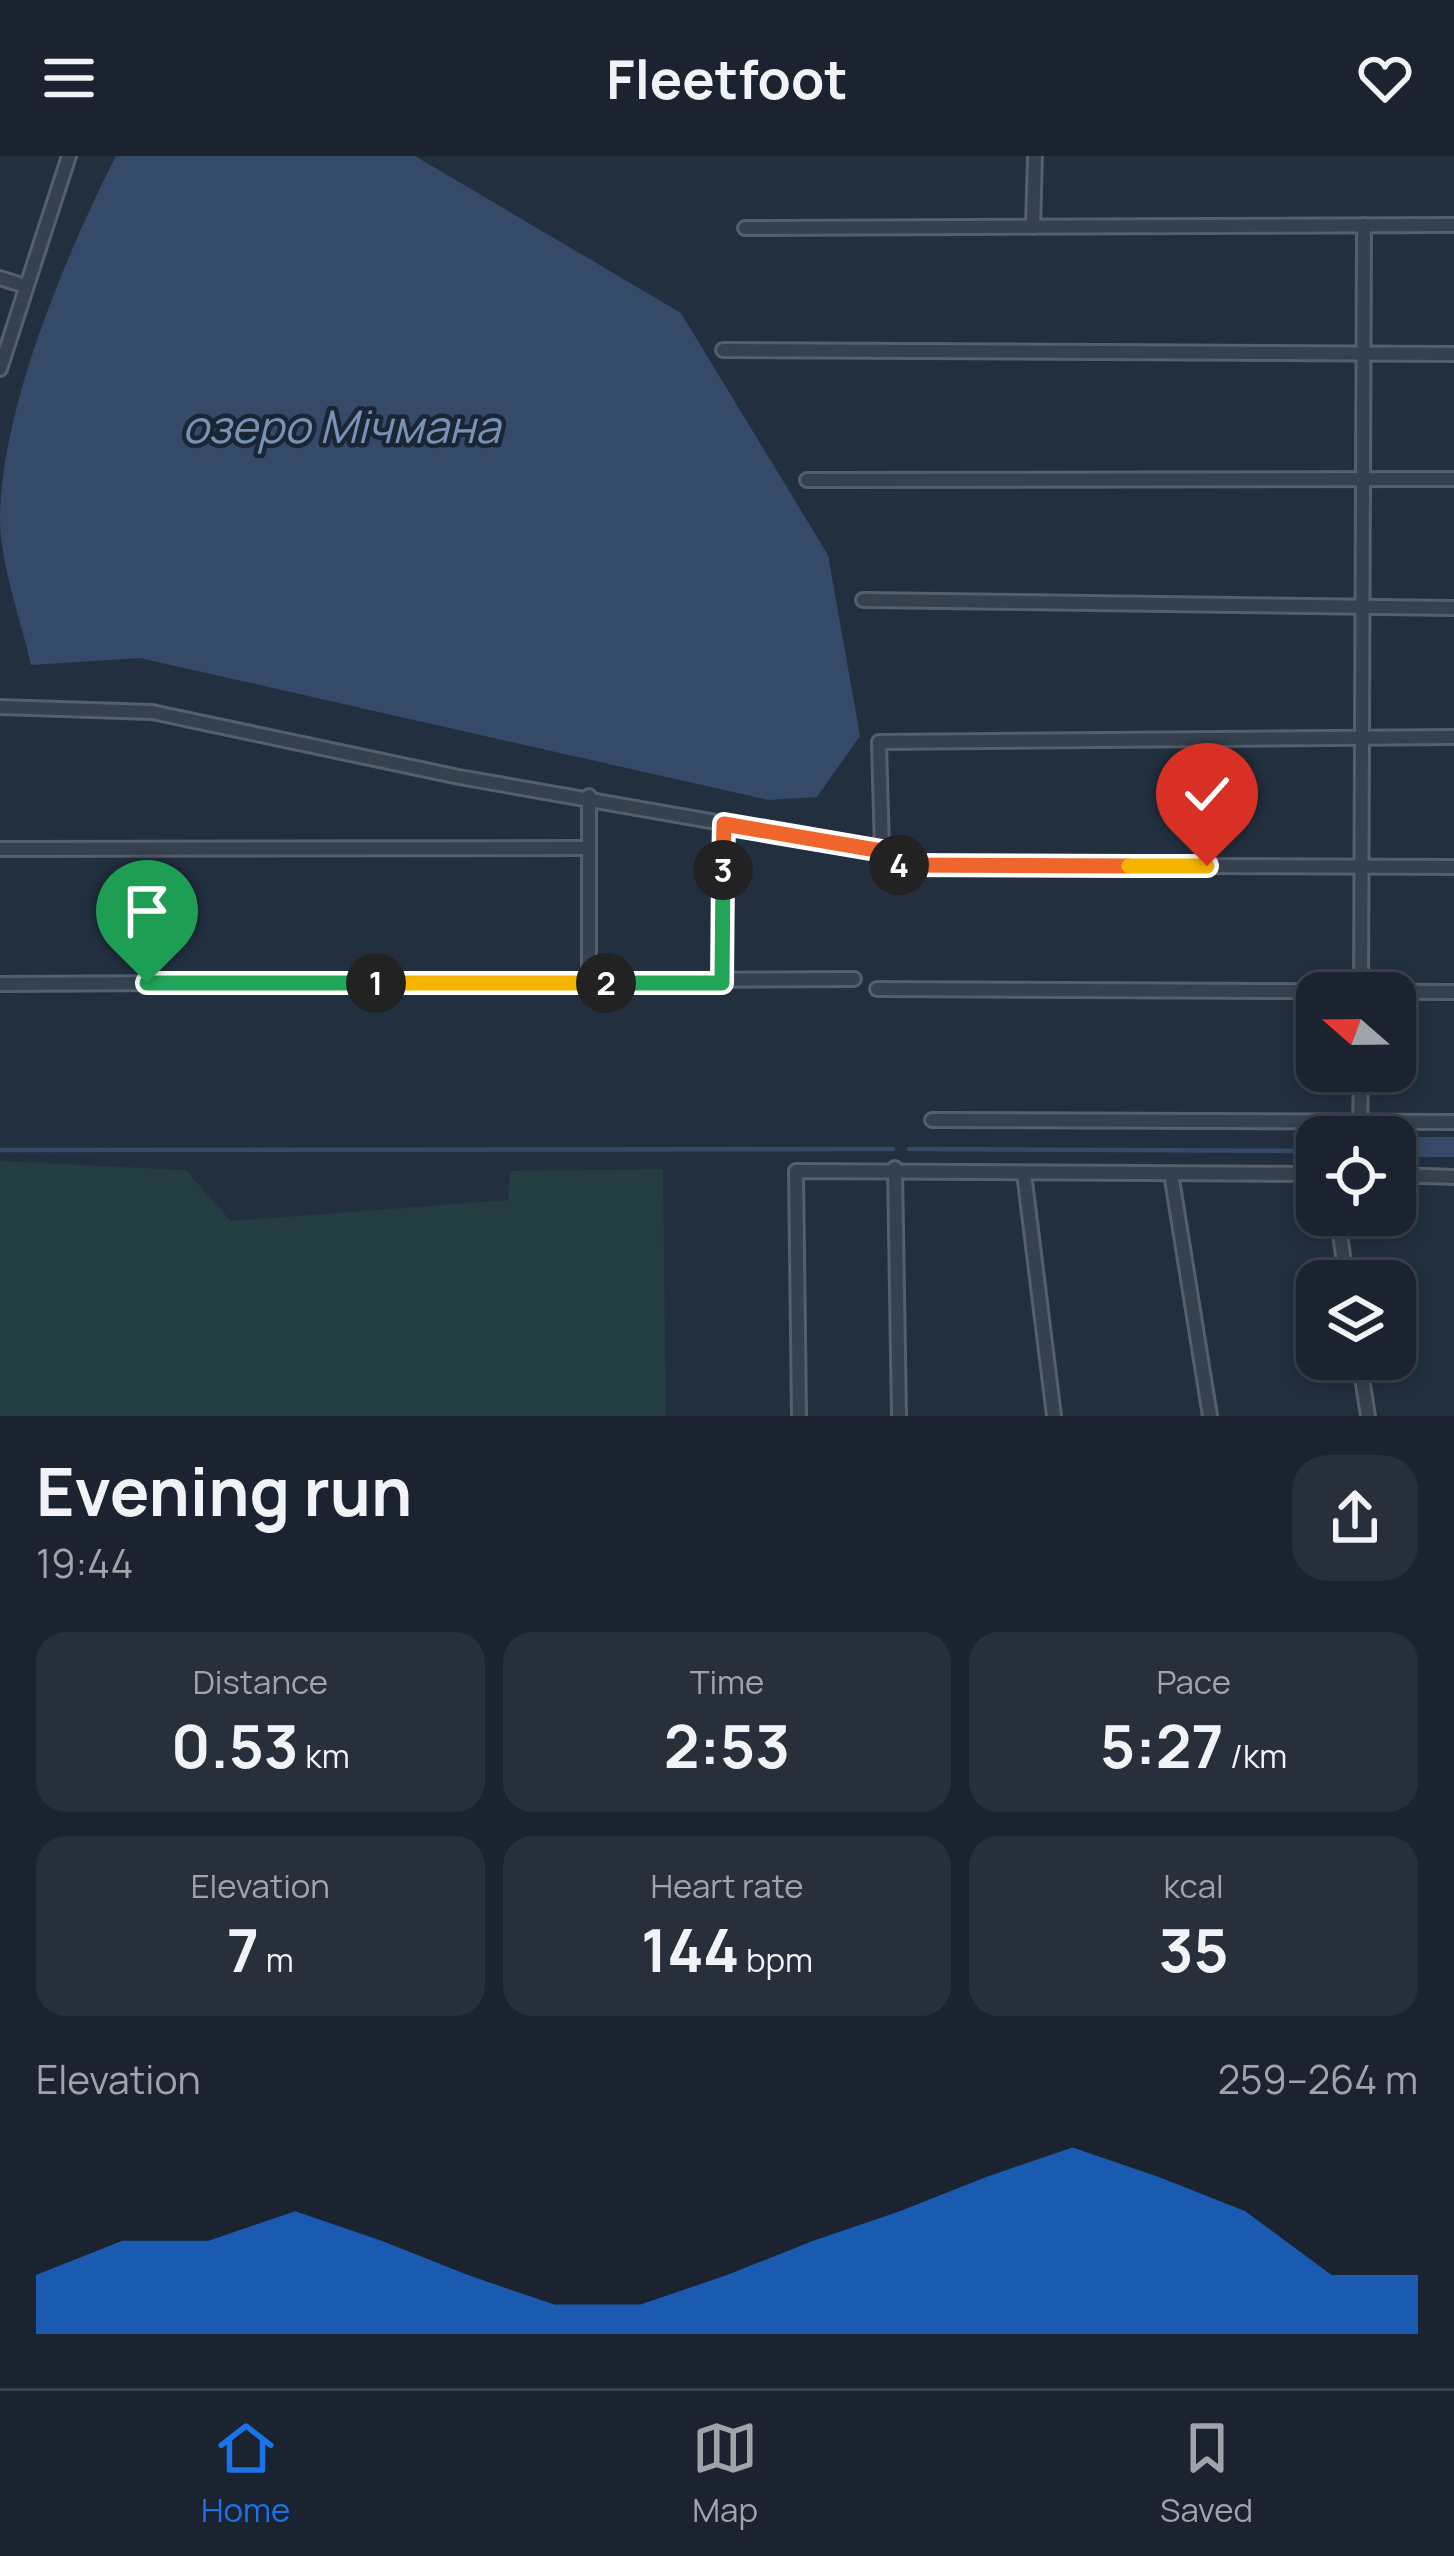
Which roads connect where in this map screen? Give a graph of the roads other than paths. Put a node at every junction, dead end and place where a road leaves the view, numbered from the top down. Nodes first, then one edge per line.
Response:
1 (69, 156) edge
2 (1035, 156) edge
3 (1454, 225) edge
4 (1033, 226) junction
5 (1364, 226) junction
6 (745, 227) dead end
7 (0, 278) edge
8 (25, 286) junction
9 (723, 350) dead end
10 (1364, 354) junction
11 (1454, 354) edge
12 (0, 369) edge
13 (1363, 477) junction
14 (1454, 479) edge
15 (807, 480) dead end
16 (863, 600) dead end
17 (1454, 608) edge
18 (1362, 609) junction
19 (0, 707) edge
20 (1454, 737) edge
21 (1362, 738) junction
22 (590, 796) junction
23 (724, 824) junction
24 (589, 848) junction
25 (0, 849) edge
26 (882, 851) junction
27 (1361, 867) junction
28 (1454, 867) edge
29 (1361, 972) edge
30 (854, 979) dead end
31 (0, 983) edge
32 (589, 983) junction
33 (722, 983) junction
34 (878, 989) dead end
35 (1296, 992) edge
36 (1416, 992) edge
37 (1454, 992) edge
38 (932, 1120) dead end
39 (1454, 1122) edge
40 (1416, 1125) edge
41 (1296, 1129) edge
42 (896, 1168) junction
43 (1024, 1172) junction
44 (1171, 1173) junction
45 (1296, 1174) edge
46 (1416, 1176) edge
47 (1454, 1177) edge
48 (1362, 1380) edge
49 (799, 1416) edge
50 (898, 1416) edge
51 (1054, 1416) edge
52 (1210, 1416) edge
53 (1367, 1416) edge

1 - 8 street
2 - 4 street
3 - 5 street
4 - 5 street
4 - 6 street
5 - 10 street
7 - 8 street
8 - 12 street
9 - 10 street
10 - 11 street
10 - 13 street
13 - 14 street
13 - 15 street
13 - 18 street
16 - 18 street
17 - 18 street
18 - 21 street
19 - 22 street
20 - 21 street
21 - 26 street
21 - 27 street
22 - 23 street
22 - 24 street
23 - 26 street
23 - 33 street
24 - 25 street
24 - 32 street
26 - 27 street
27 - 28 street
27 - 29 street
30 - 33 street
31 - 32 street
32 - 33 street
34 - 35 street
36 - 37 street
38 - 41 street
39 - 40 street
42 - 43 street
42 - 49 street
42 - 50 street
43 - 44 street
43 - 51 street
44 - 45 street
44 - 52 street
46 - 47 street
48 - 53 street

